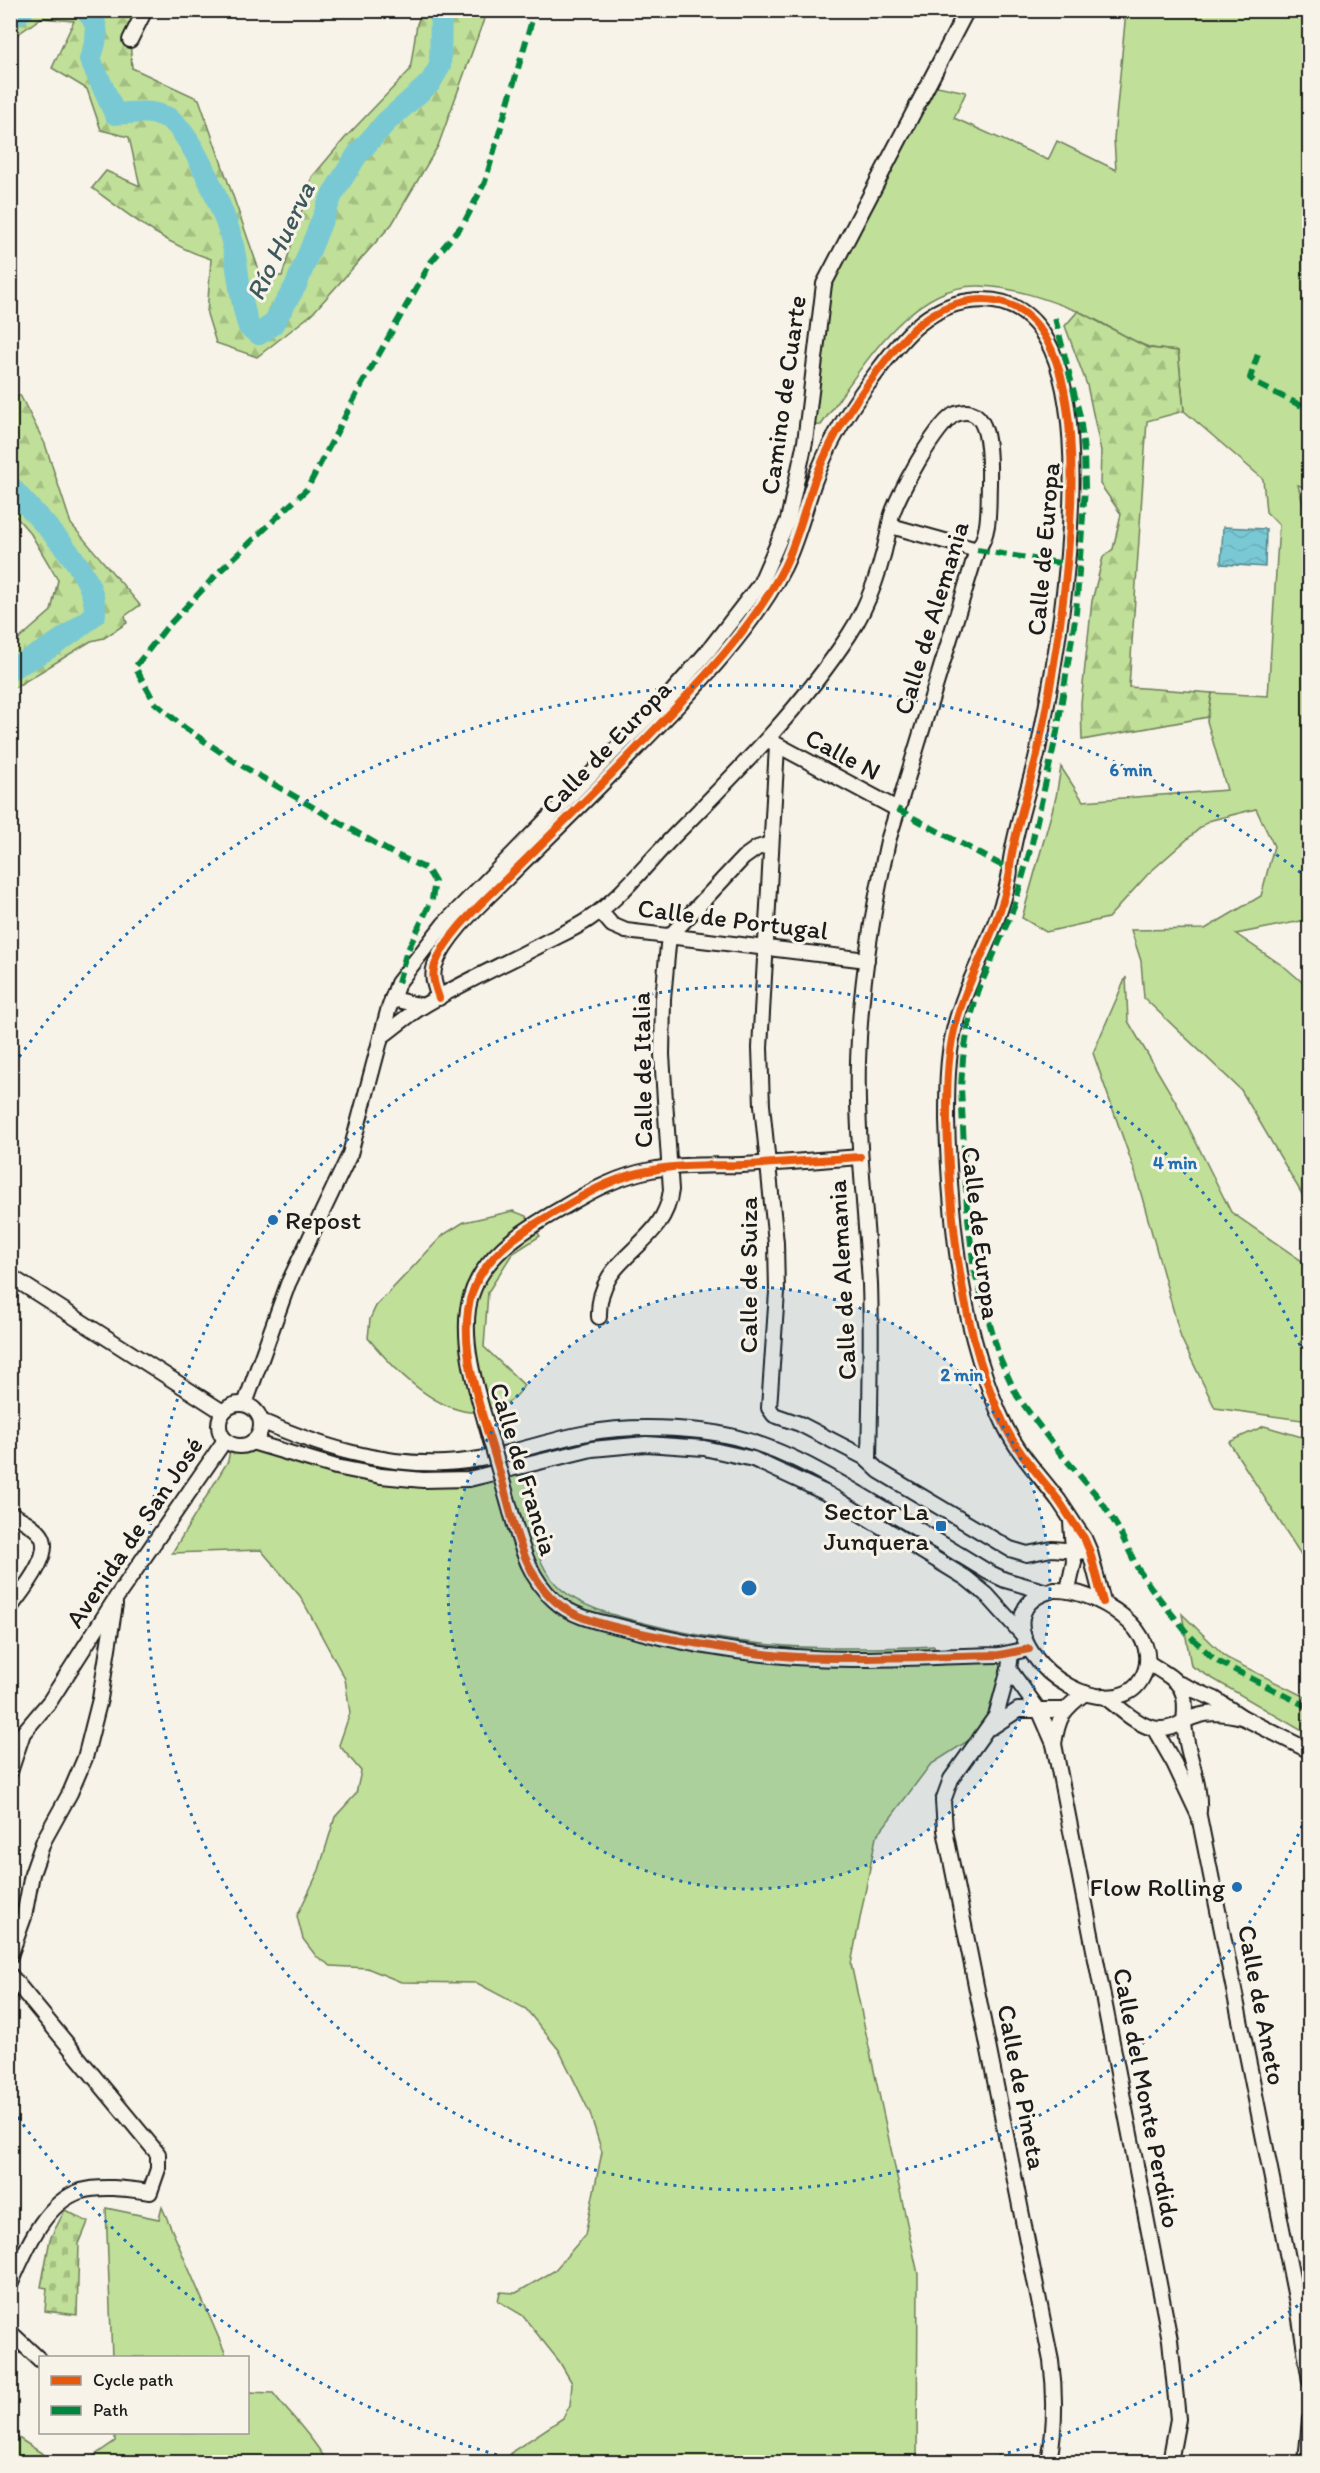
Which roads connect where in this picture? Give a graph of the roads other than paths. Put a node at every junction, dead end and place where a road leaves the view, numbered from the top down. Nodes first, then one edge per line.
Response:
1 (146, 10) edge
2 (967, 10) edge
3 (130, 40) dead end
4 (891, 526) junction
5 (978, 549) junction
6 (772, 742) junction
7 (897, 809) junction
8 (770, 844) junction
9 (600, 911) junction
10 (670, 936) junction
11 (765, 948) junction
12 (867, 960) junction
13 (439, 998) junction
14 (390, 1005) junction
15 (423, 1006) junction
16 (409, 1017) junction
17 (381, 1037) junction
18 (860, 1157) junction
19 (767, 1164) junction
20 (669, 1168) junction
21 (10, 1276) edge
22 (599, 1317) dead end
23 (245, 1404) junction
24 (223, 1412) junction
25 (261, 1421) junction
26 (225, 1440) junction
27 (252, 1442) junction
28 (869, 1461) junction
29 (10, 1513) edge
30 (1071, 1522) junction
31 (1052, 1549) junction
32 (1073, 1550) junction
33 (1090, 1552) junction
34 (1068, 1590) junction
35 (1047, 1592) junction
36 (116, 1598) junction
37 (1103, 1602) junction
38 (10, 1608) edge
39 (1023, 1635) junction
40 (1029, 1649) junction
41 (83, 1652) junction
42 (1011, 1654) junction
43 (106, 1662) junction
44 (1147, 1662) junction
45 (1010, 1669) junction
46 (1180, 1684) junction
47 (1085, 1693) junction
48 (1104, 1696) junction
49 (1038, 1709) junction
50 (1064, 1710) junction
51 (1242, 1717) junction
52 (1184, 1721) junction
53 (1155, 1730) junction
54 (986, 1732) junction
55 (1054, 1744) junction
56 (1310, 1751) edge
57 (10, 1772) edge
58 (1199, 1816) junction
59 (10, 1956) edge
60 (10, 1975) edge
61 (10, 2285) edge
62 (10, 2332) edge
63 (39, 2359) edge
64 (1310, 2381) edge
65 (1310, 2419) edge
66 (1048, 2463) edge
67 (1170, 2463) edge
68 (1306, 2463) edge

1 - 3 street
2 - 14 street, Camino de Cuarte
4 - 5 street
4 - 5 street, Calle de Alemania
4 - 6 street, Calle de Alemania
5 - 7 street, Calle de Alemania
6 - 7 street, Calle N
6 - 8 street, Calle de Suiza
6 - 9 street, Calle de Alemania
7 - 12 street, Calle de Alemania
8 - 10 street
8 - 11 street, Calle de Suiza
9 - 10 street, Calle de Portugal
9 - 13 street, Calle de Alemania
10 - 11 street, Calle de Portugal
10 - 20 street, Calle de Italia
11 - 12 street, Calle de Portugal
11 - 19 street, Calle de Suiza
12 - 18 street, Calle de Alemania
13 - 15 street, Calle de Alemania
13 - 30 street, Calle de Europa
14 - 15 street
14 - 16 street
14 - 17 street, Camino de Cuarte
15 - 16 street, Calle de Alemania
16 - 17 street, Calle de Alemania
17 - 23 street, Camino de Cuarte
18 - 19 street, Calle de Francia
18 - 28 street, Calle de Alemania
19 - 20 street, Calle de Francia
19 - 28 street, Calle de Suiza
20 - 22 street, Calle de Italia
20 - 42 street, Calle de Francia, bridge
21 - 24 street
23 - 24 street
23 - 25 street
24 - 26 street
25 - 27 street
25 - 35 street
26 - 27 street
26 - 36 street, Avenida de San José
27 - 39 street
28 - 31 street, Calle de Suiza
29 - 38 street
30 - 31 street
30 - 32 street, Calle de Europa
30 - 33 street, Calle de Europa
31 - 32 street, Calle de Suiza
32 - 33 street, Calle de Suiza
32 - 34 street, Calle de Europa
33 - 37 street, Calle de Europa
34 - 35 street
34 - 37 street
35 - 39 street
36 - 41 street, Avenida de San José
36 - 43 street
37 - 44 street
39 - 40 street
40 - 42 street, Calle de Francia
40 - 47 street
41 - 43 street, Avenida de San José
41 - 57 street, Avenida de San José
42 - 45 street, Calle de Pineta
43 - 59 street
44 - 46 street
44 - 48 street
45 - 49 street, Calle del Monte Perdido
45 - 54 street, Calle de Pineta
46 - 51 street
46 - 52 street, Calle de Aneto
47 - 48 street
47 - 50 street
48 - 53 street
49 - 50 street, Calle de Pineta
49 - 54 street, Calle de Pineta
49 - 55 street, Calle del Monte Perdido
50 - 55 street, Calle del Monte Perdido
51 - 52 street
51 - 56 street
52 - 53 street
52 - 58 street, Calle de Aneto
53 - 58 street, Calle de Aneto
54 - 66 street, Calle de Pineta
55 - 67 street, Calle del Monte Perdido
58 - 64 street, Calle de Aneto
60 - 61 street
62 - 63 street
65 - 68 street

